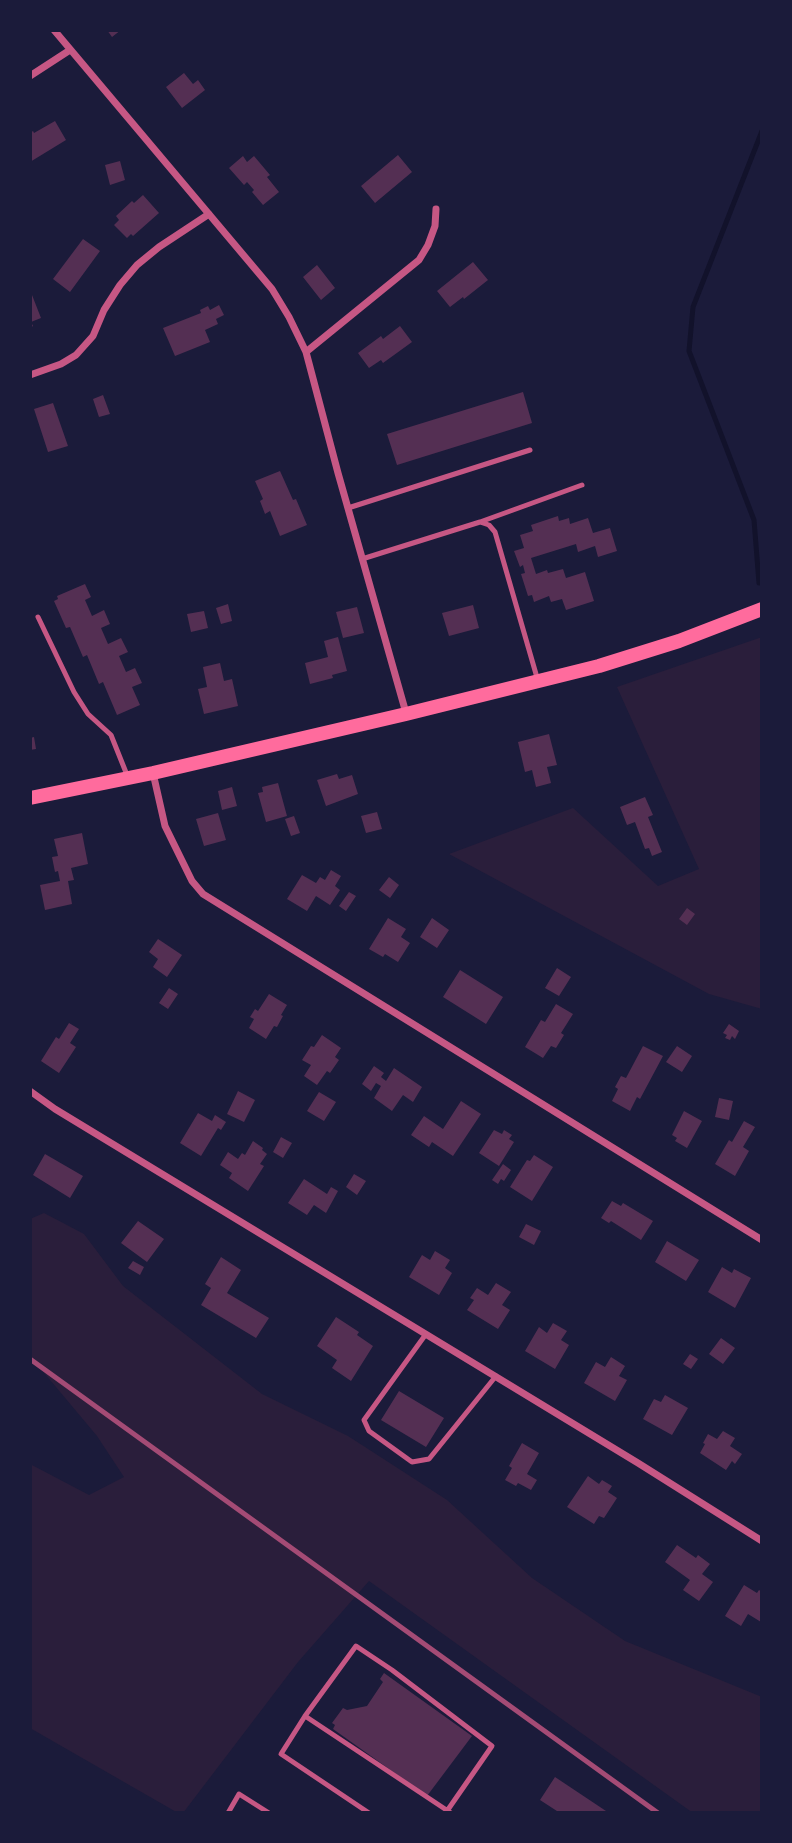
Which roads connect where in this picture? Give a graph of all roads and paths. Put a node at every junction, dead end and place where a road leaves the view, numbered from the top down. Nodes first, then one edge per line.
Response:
1 (54, 30) edge
2 (70, 50) junction
3 (30, 76) edge
4 (436, 209) dead end
5 (209, 214) junction
6 (306, 352) junction
7 (30, 376) edge
8 (530, 450) dead end
9 (582, 485) dead end
10 (348, 508) junction
11 (480, 522) junction
12 (362, 559) junction
13 (762, 609) edge
14 (38, 617) dead end
15 (538, 681) junction
16 (407, 714) junction
17 (153, 773) junction
18 (129, 778) junction
19 (30, 798) edge
20 (30, 1091) edge
21 (762, 1240) edge
22 (426, 1334) junction
23 (496, 1376) junction
24 (762, 1541) edge
25 (305, 1716) junction
26 (449, 1812) edge
27 (228, 1813) edge
28 (268, 1813) edge
29 (369, 1813) edge

1 - 2 street
2 - 3 street
2 - 5 street
4 - 6 street
5 - 6 street
5 - 7 street
6 - 10 street
8 - 10 lane
9 - 11 lane
10 - 12 street
11 - 12 lane
11 - 15 lane
12 - 16 street
13 - 15 main road
14 - 18 lane
15 - 16 main road
16 - 17 main road
17 - 18 main road
17 - 21 street
18 - 19 main road
20 - 22 street
22 - 23 street
22 - 23 lane
23 - 24 street
25 - 26 lane
25 - 26 lane
25 - 29 lane
27 - 28 lane

